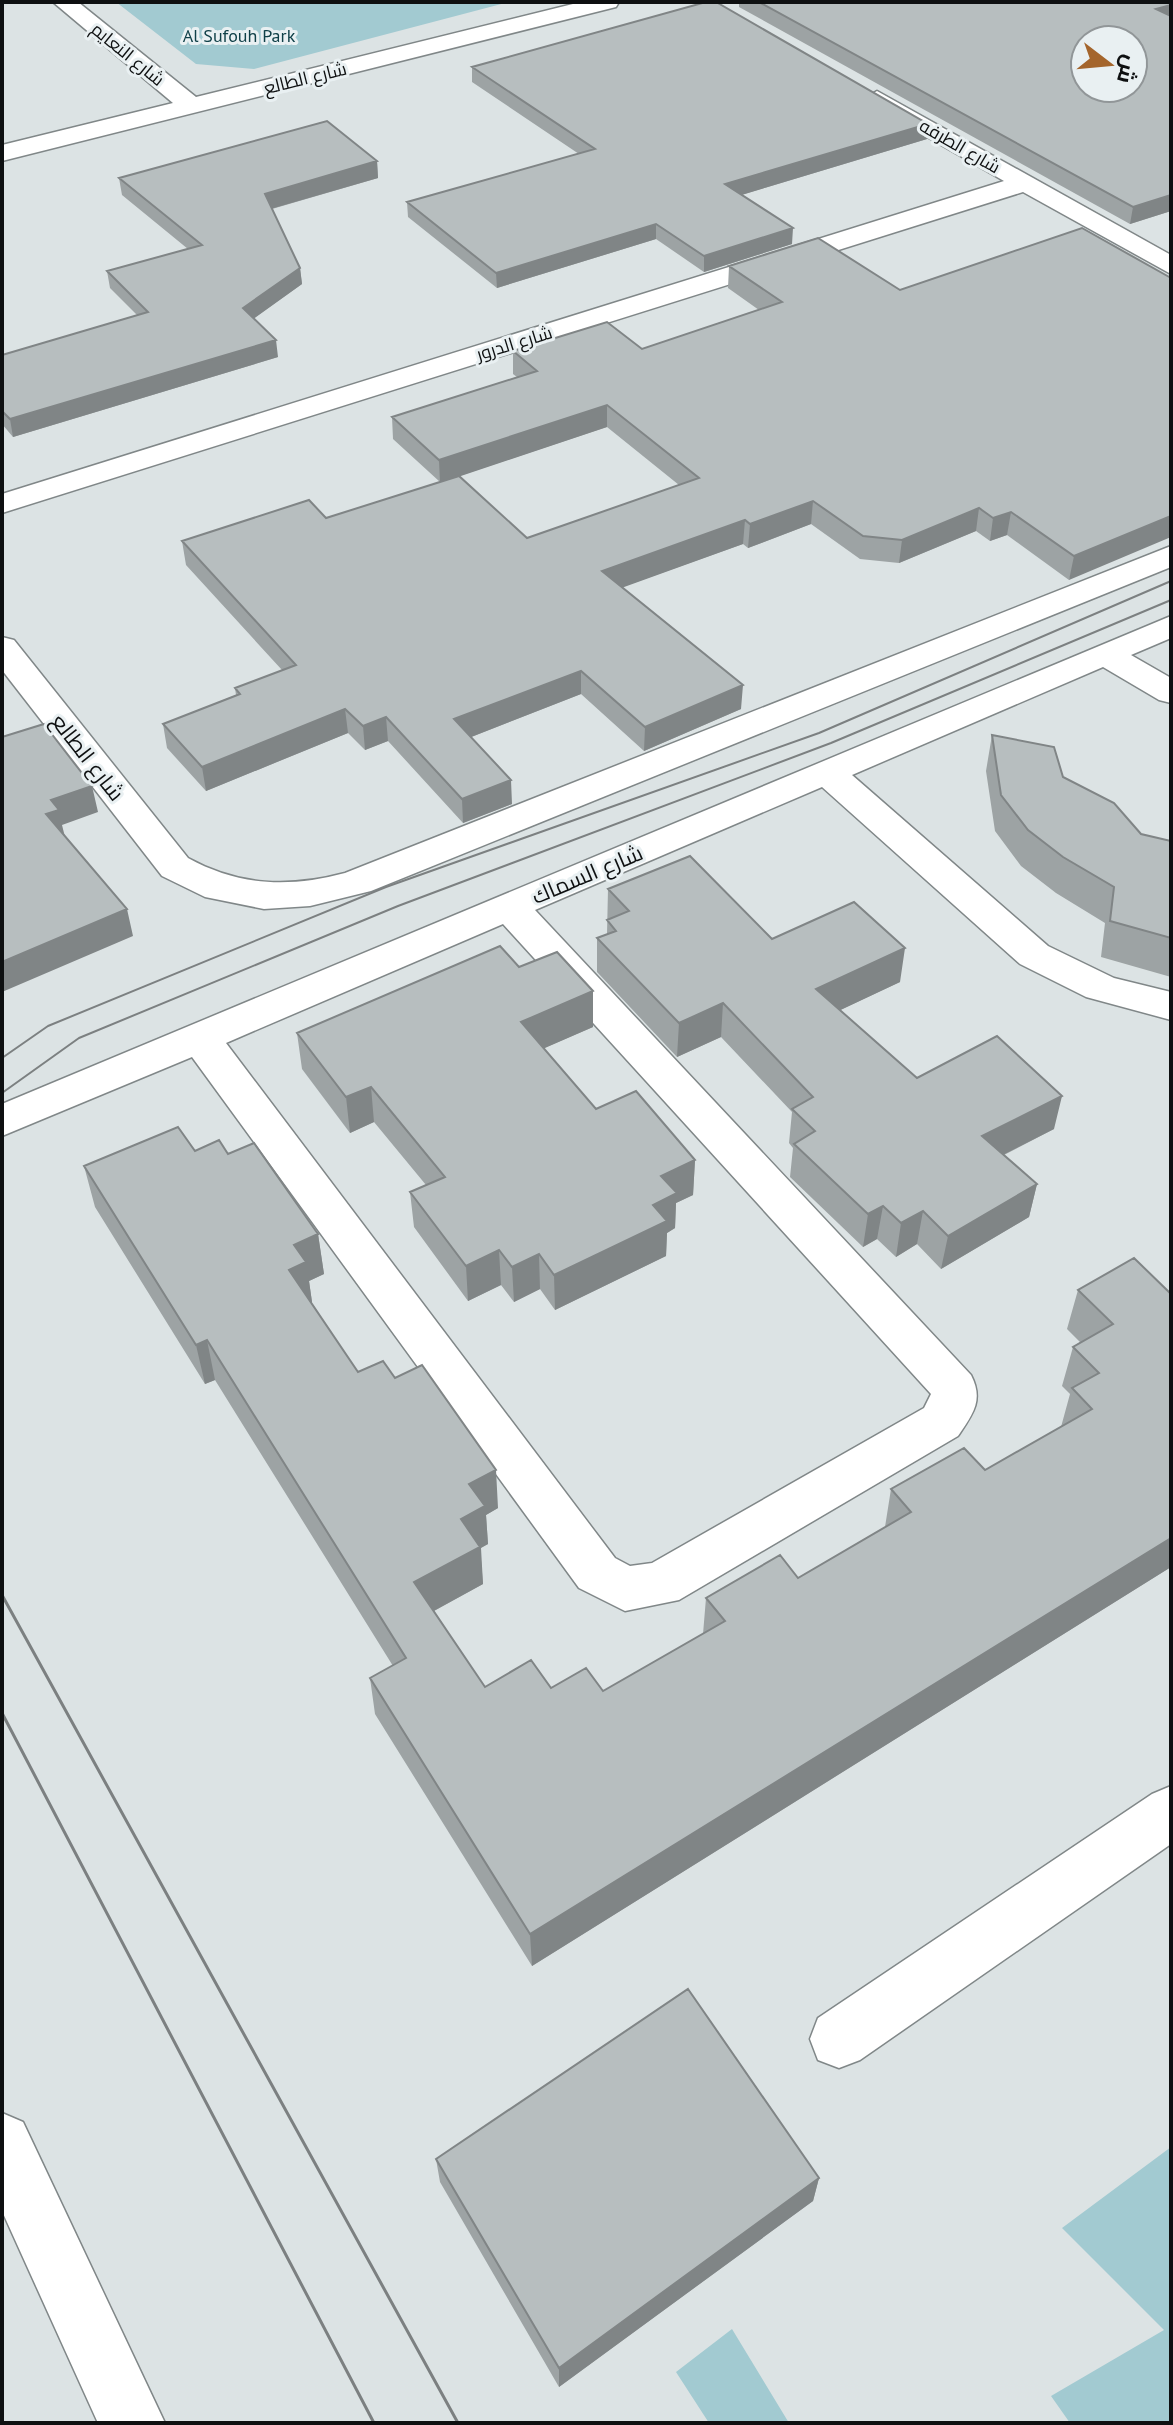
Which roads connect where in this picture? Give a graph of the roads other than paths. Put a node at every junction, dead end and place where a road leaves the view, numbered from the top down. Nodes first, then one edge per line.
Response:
1 (64, 2) edge
2 (608, 2) edge
3 (860, 89) edge
4 (192, 106) junction
5 (2, 153) edge
6 (1025, 183) junction
7 (1171, 266) edge
8 (2, 504) edge
9 (1171, 556) edge
10 (1171, 626) edge
11 (2, 647) edge
12 (1105, 654) junction
13 (1171, 693) edge
14 (827, 772) junction
15 (510, 907) junction
16 (1171, 1006) edge
17 (200, 1038) junction
18 (2, 1121) edge
19 (1171, 1812) edge
20 (839, 2039) dead end
21 (2, 2143) edge
22 (132, 2423) edge

1 - 4 street, شارع النعايم
2 - 4 street, شارع الطالع
3 - 6 street, شارع الطرفه
4 - 5 street, شارع الطالع
6 - 7 street, شارع الطرفه
6 - 8 street, شارع الدرور
9 - 11 street, شارع الطالع
10 - 12 street, شارع السماك
12 - 13 street
12 - 14 street, شارع السماك
14 - 15 street, شارع السماك
14 - 16 street
15 - 17 street, شارع السماك
15 - 17 street
17 - 18 street, شارع السماك
19 - 20 street
21 - 22 street

